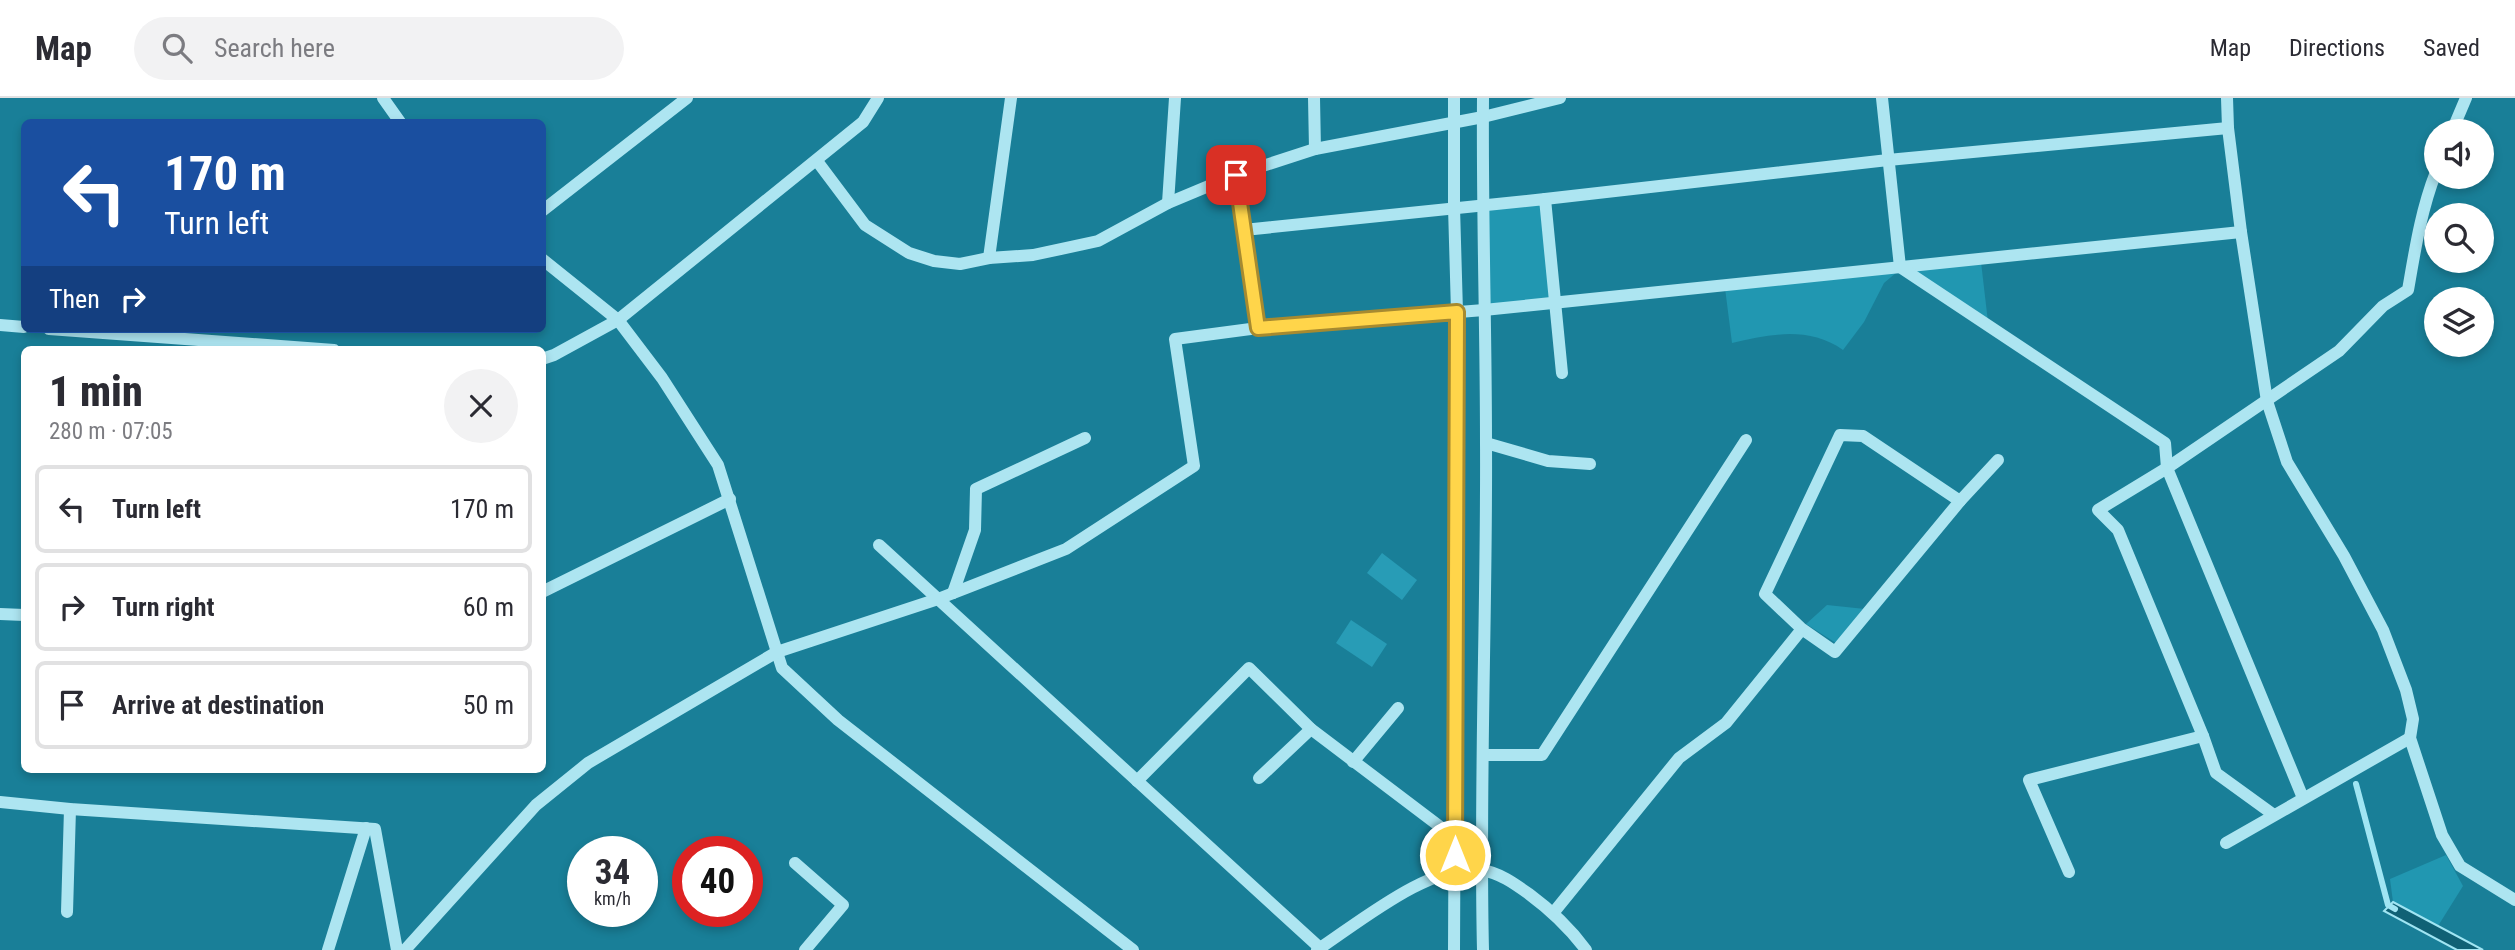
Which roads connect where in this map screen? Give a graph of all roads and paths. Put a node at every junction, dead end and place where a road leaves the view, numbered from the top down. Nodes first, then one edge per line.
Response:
1 (687, 98) edge
2 (878, 98) edge
3 (1011, 98) edge
4 (1175, 98) edge
5 (1314, 98) edge
6 (1454, 98) edge
7 (1483, 98) edge
8 (1560, 98) edge
9 (1882, 98) edge
10 (2227, 98) edge
11 (2466, 98) edge
12 (388, 99) edge
13 (1483, 117) junction
14 (398, 119) edge
15 (2457, 119) edge
16 (1454, 123) junction
17 (2228, 128) junction
18 (1315, 149) junction
19 (1888, 160) junction
20 (817, 161) junction
21 (1236, 175) junction
22 (2429, 189) edge
23 (1545, 199) junction
24 (1168, 203) junction
25 (1482, 205) junction
26 (1454, 207) junction
27 (546, 208) edge
28 (1244, 230) junction
29 (2241, 232) junction
30 (989, 258) junction
31 (546, 262) edge
32 (1900, 267) junction
33 (1554, 302) junction
34 (1484, 310) junction
35 (1457, 312) junction
36 (618, 320) junction
37 (0, 325) edge
38 (21, 327) edge
39 (1258, 328) junction
40 (82, 333) edge
41 (181, 345) edge
42 (230, 346) edge
43 (546, 358) edge
44 (1562, 373) dead end
45 (2267, 401) junction
46 (1084, 438) dead end
47 (1746, 440) dead end
48 (1486, 443) junction
49 (1998, 460) dead end
50 (1590, 464) dead end
51 (2167, 468) junction
52 (730, 499) junction
53 (1960, 501) junction
54 (878, 545) dead end
55 (546, 590) edge
56 (953, 593) junction
57 (938, 599) junction
58 (0, 614) edge
59 (21, 615) edge
60 (1802, 629) junction
61 (777, 652) junction
62 (1398, 708) dead end
63 (1311, 729) junction
64 (2203, 736) junction
65 (2410, 738) junction
66 (1483, 755) junction
67 (1353, 762) junction
68 (1259, 778) dead end
69 (1137, 781) junction
70 (2303, 798) junction
71 (0, 803) edge
72 (70, 809) junction
73 (2274, 815) junction
74 (366, 828) junction
75 (1455, 838) junction
76 (2226, 843) dead end
77 (796, 863) dead end
78 (1481, 869) junction
79 (1456, 871) junction
80 (2069, 872) dead end
81 (2515, 900) edge
82 (67, 912) dead end
83 (1554, 912) junction
84 (1319, 949) edge
85 (328, 950) edge
86 (397, 950) edge
87 (405, 950) edge
88 (805, 950) edge
89 (1133, 950) edge
90 (1454, 950) edge
91 (1483, 950) edge
92 (1586, 950) edge

1 - 27 street
2 - 20 street
3 - 30 street
4 - 24 street
5 - 18 street
6 - 16 street
7 - 13 street
8 - 13 street
9 - 19 street
10 - 17 street
11 - 15 street
12 - 14 street
13 - 16 street
13 - 25 street
16 - 18 street
16 - 26 street
17 - 19 street
17 - 29 street
18 - 21 street
19 - 23 street
19 - 32 street
20 - 30 street
20 - 36 street
21 - 24 street
21 - 28 street
22 - 45 street
23 - 25 street
23 - 33 street
24 - 30 street
25 - 26 street
25 - 34 street
26 - 28 street
26 - 35 street
28 - 39 street
29 - 32 street
29 - 45 street
31 - 36 street
32 - 33 street
32 - 51 street
33 - 34 street
33 - 44 street
34 - 35 street
34 - 48 street
35 - 39 street
35 - 75 street
36 - 43 street
36 - 52 street
37 - 38 street
39 - 56 street
40 - 41 street
41 - 42 street
45 - 51 street
45 - 65 street
46 - 56 street
47 - 66 street
48 - 50 street
48 - 66 street
49 - 53 street
51 - 64 street
51 - 70 street
52 - 55 street
52 - 61 street
53 - 60 street
53 - 60 street
54 - 57 street
56 - 57 street
57 - 61 street
57 - 69 street
58 - 59 street
60 - 83 street
61 - 87 street
61 - 89 street
62 - 67 street
63 - 67 street
63 - 68 street
63 - 69 street
64 - 73 street
64 - 80 street
65 - 70 street
65 - 81 street
66 - 78 street
67 - 75 street
69 - 84 street
70 - 73 street
71 - 72 street
72 - 74 street
72 - 82 street
73 - 76 street
74 - 85 street
74 - 86 street
75 - 79 street
77 - 88 street
78 - 79 street
78 - 83 street
78 - 91 street
79 - 84 street
79 - 90 street
83 - 92 street

